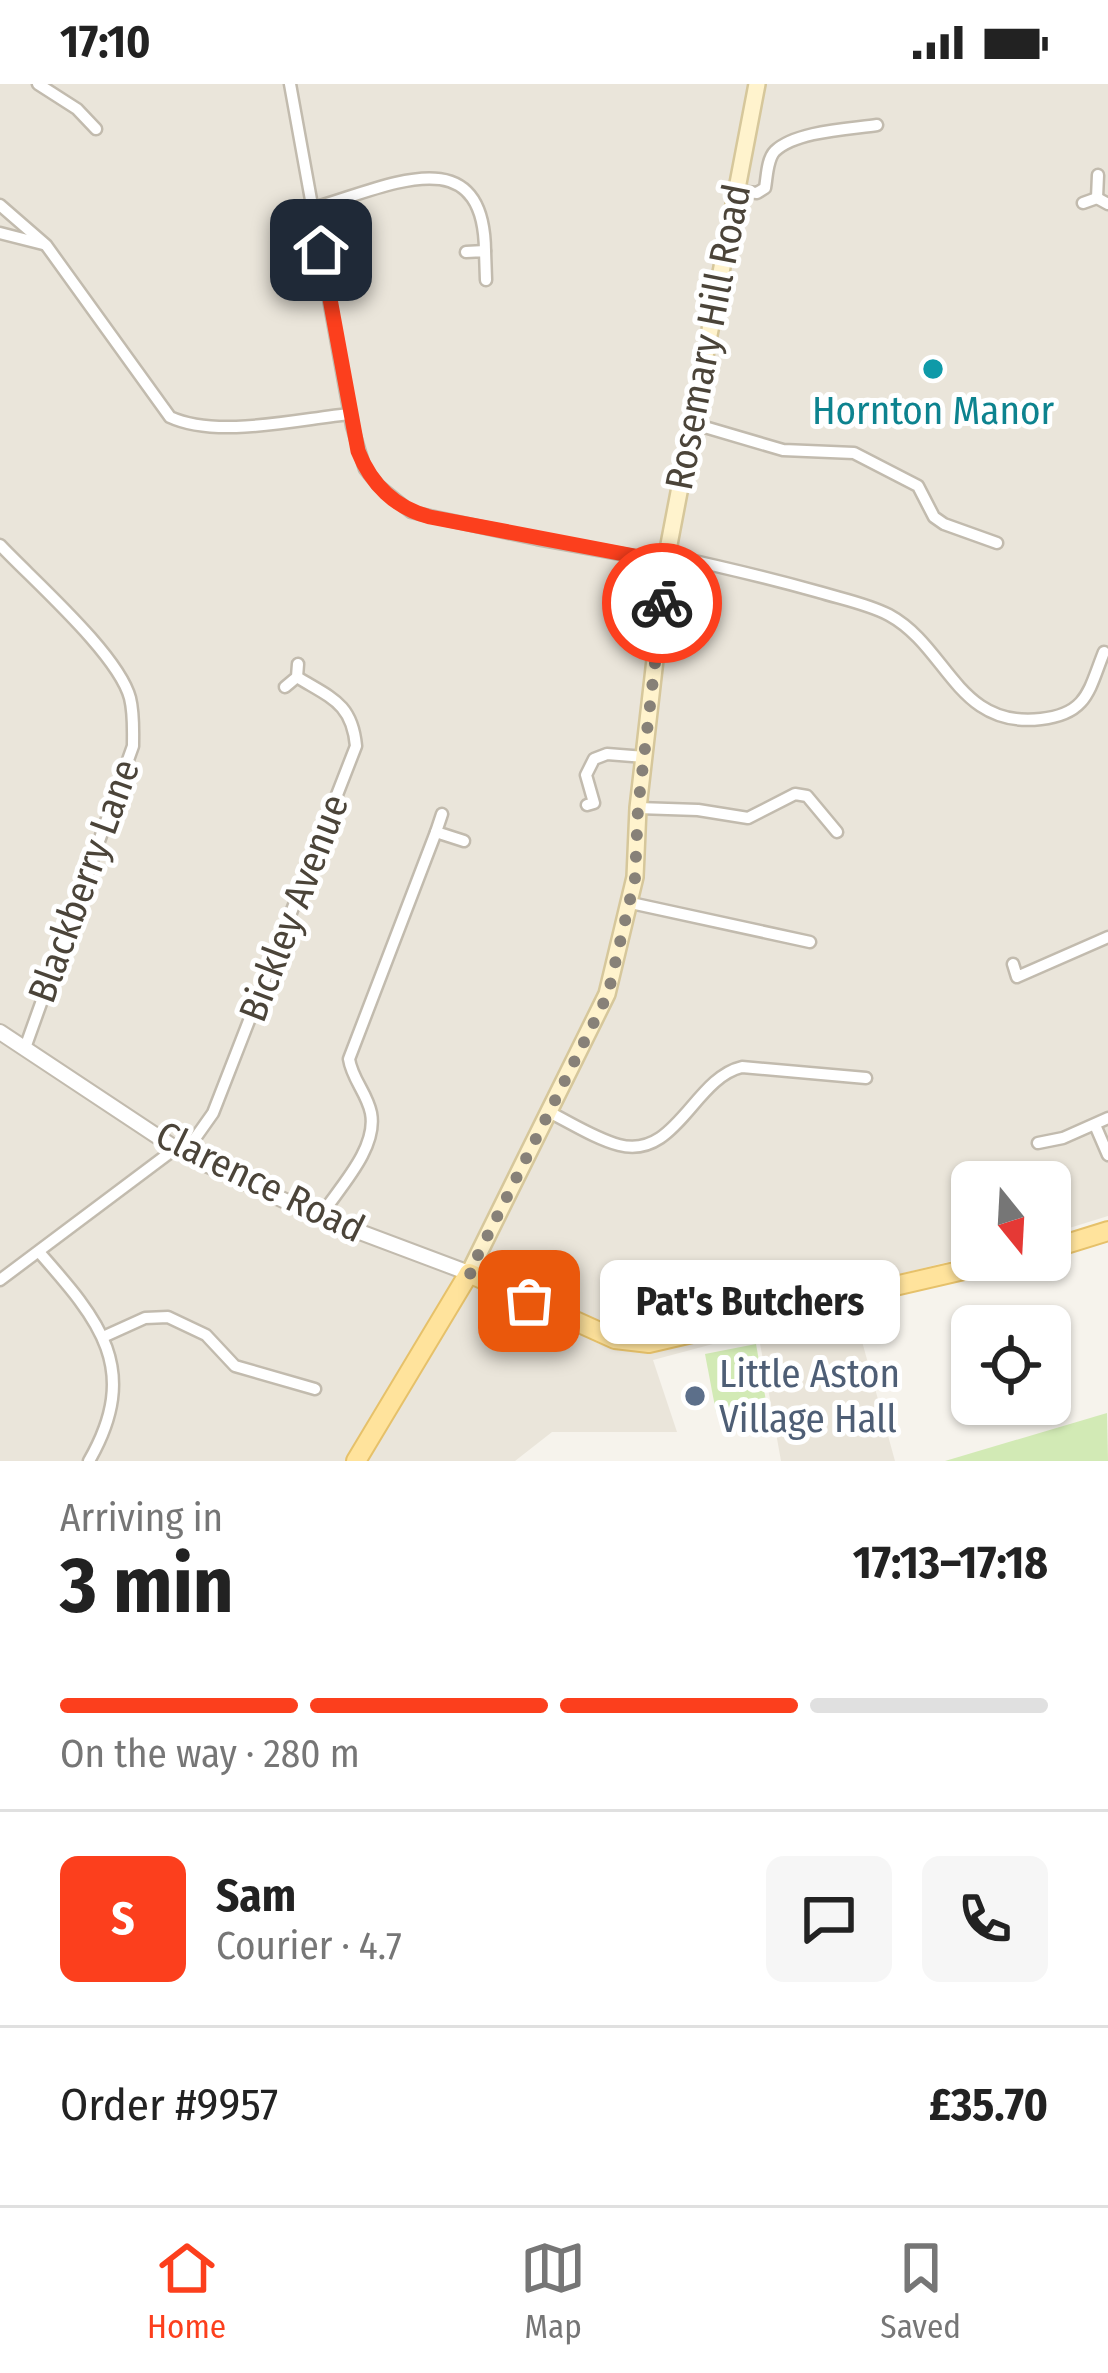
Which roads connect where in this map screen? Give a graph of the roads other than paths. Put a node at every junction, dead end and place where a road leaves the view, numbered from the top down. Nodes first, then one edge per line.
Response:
1 (38, 84) edge
2 (290, 84) edge
3 (757, 84) edge
4 (877, 125) dead end
5 (95, 129) dead end
6 (1097, 175) dead end
7 (736, 191) junction
8 (1102, 201) edge
9 (1082, 202) dead end
10 (0, 205) edge
11 (313, 208) junction
12 (0, 233) edge
13 (46, 245) junction
14 (485, 251) junction
15 (466, 252) dead end
16 (486, 280) dead end
17 (350, 414) junction
18 (692, 423) junction
19 (997, 543) dead end
20 (0, 545) edge
21 (667, 559) junction
22 (1097, 658) dead end
23 (285, 687) dead end
24 (645, 758) junction
25 (586, 806) dead end
26 (638, 808) junction
27 (442, 814) dead end
28 (436, 832) junction
29 (837, 832) dead end
30 (464, 841) dead end
31 (631, 903) junction
32 (1108, 937) edge
33 (810, 942) dead end
34 (1018, 976) dead end
35 (0, 1032) edge
36 (25, 1048) junction
37 (866, 1078) dead end
38 (549, 1112) junction
39 (1108, 1118) edge
40 (1096, 1125) junction
41 (1038, 1143) dead end
42 (180, 1151) junction
43 (1108, 1155) edge
44 (320, 1217) junction
45 (1108, 1231) edge
46 (1071, 1242) edge
47 (39, 1252) junction
48 (469, 1273) junction
49 (951, 1273) edge
50 (0, 1280) edge
51 (103, 1337) junction
52 (315, 1389) dead end
53 (89, 1461) edge
54 (356, 1461) edge

1 - 5 street
2 - 11 street
3 - 7 main road, Rosemary Hill Road
4 - 7 street
6 - 8 street
7 - 18 main road, Rosemary Hill Road
8 - 9 street
10 - 13 street
11 - 14 street
11 - 17 street
12 - 13 street
13 - 17 street
14 - 15 street
14 - 16 street
17 - 21 street
18 - 19 street
18 - 21 main road, Rosemary Hill Road
20 - 36 street, Blackberry Lane
21 - 22 street
21 - 24 main road, Rosemary Hill Road
23 - 42 street, Bickley Avenue
24 - 25 street
24 - 26 main road, Rosemary Hill Road
26 - 29 street
26 - 31 main road, Rosemary Hill Road
27 - 28 street
28 - 30 street
28 - 44 street
31 - 33 street
31 - 38 main road, Rosemary Hill Road
32 - 34 street
35 - 36 street, Clarence Road
36 - 42 street, Clarence Road
37 - 38 street
38 - 48 main road, Rosemary Hill Road
39 - 40 street
40 - 41 street
40 - 43 street
42 - 44 street, Clarence Road
42 - 47 street, Bickley Avenue
44 - 48 street, Clarence Road
45 - 46 main road
47 - 50 street, Bickley Avenue
47 - 51 street
48 - 49 main road
48 - 54 main road
51 - 52 street
51 - 53 street

